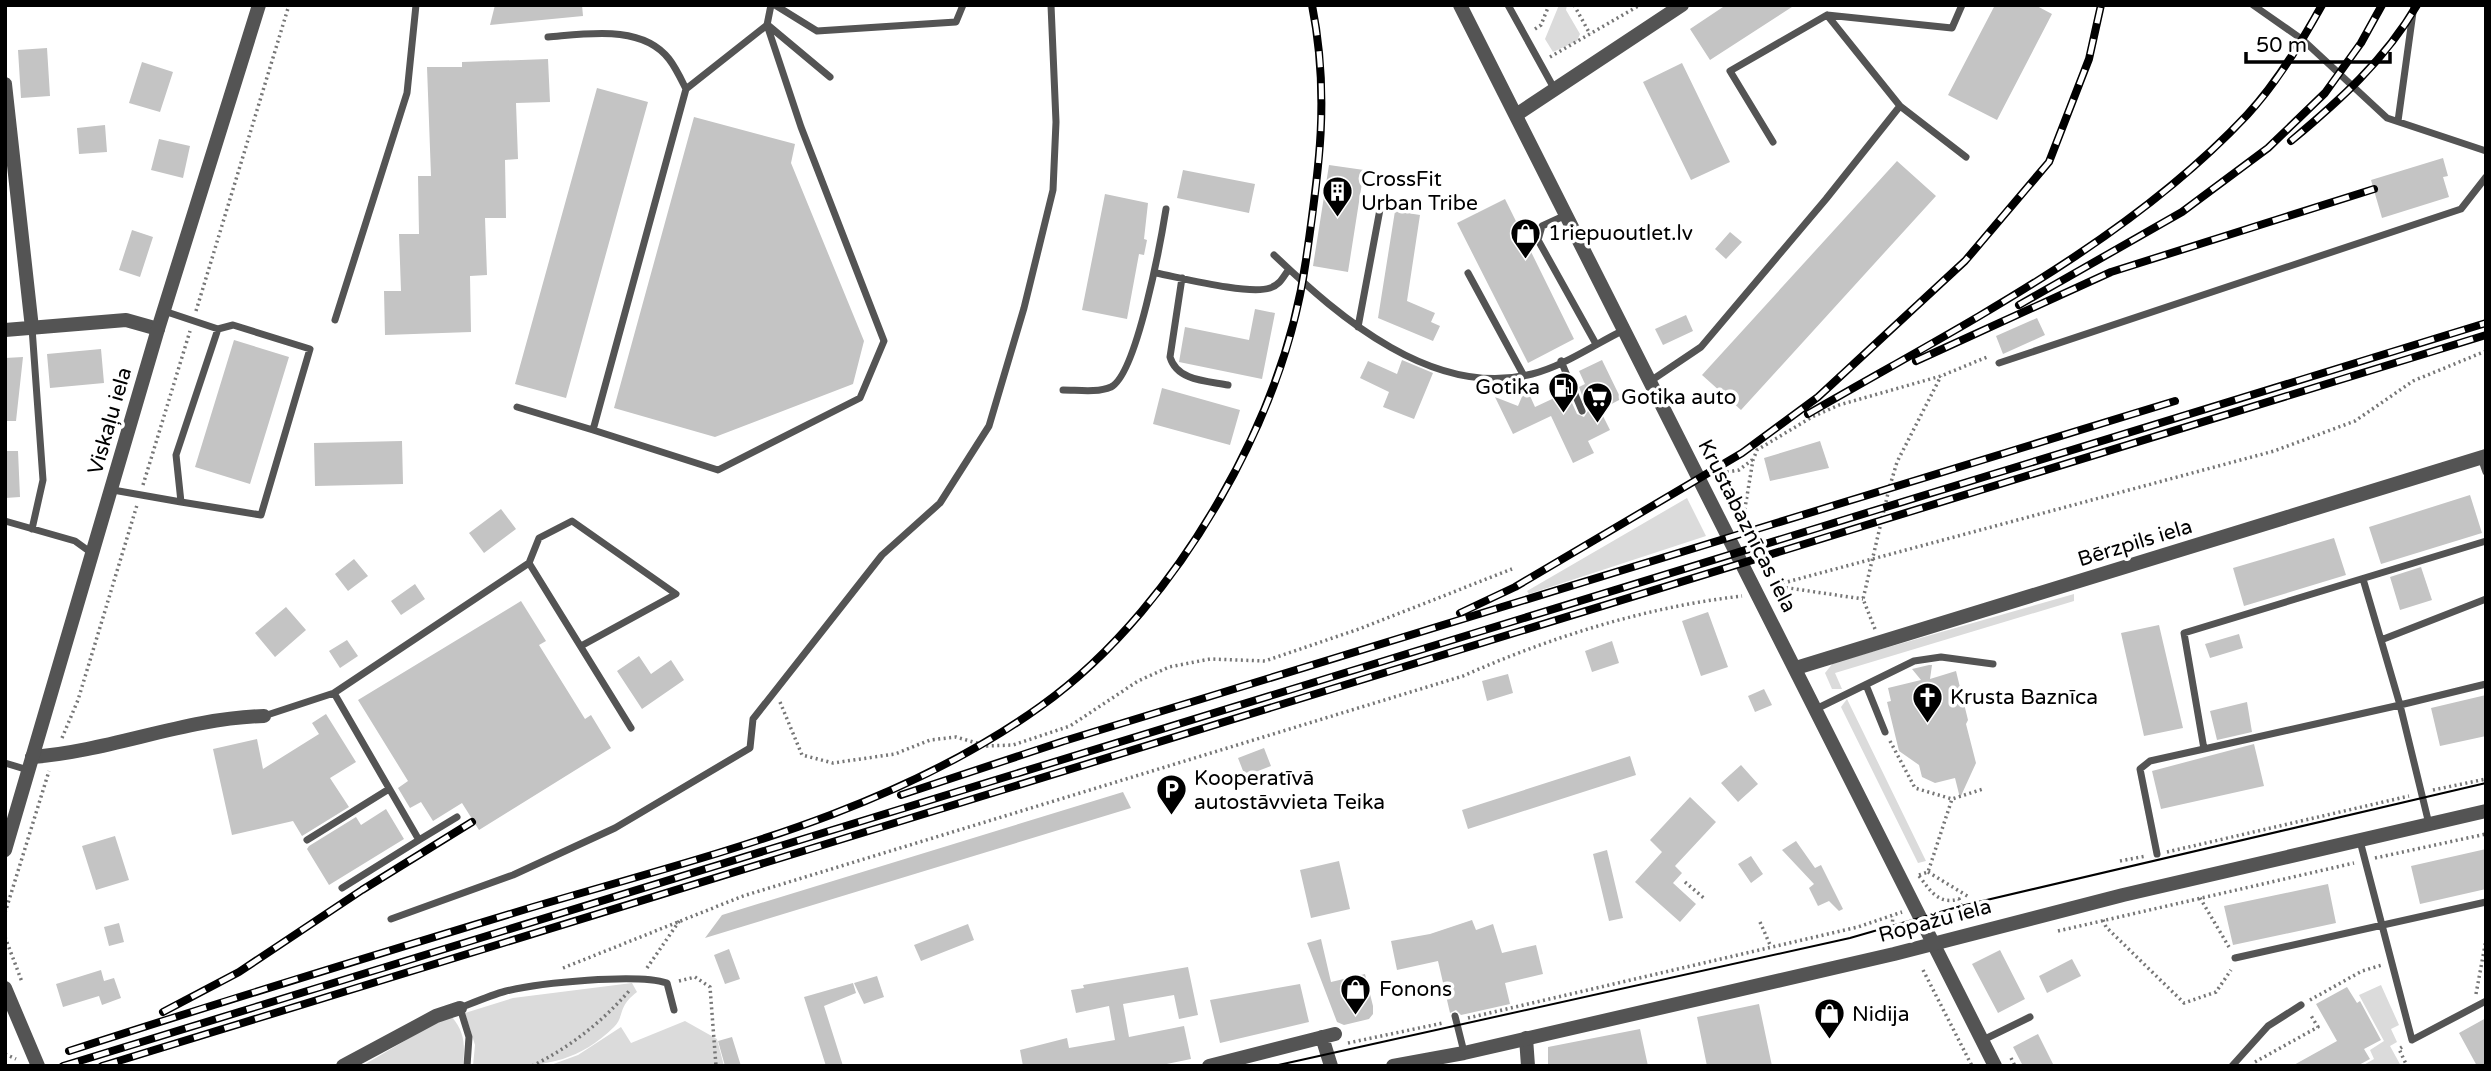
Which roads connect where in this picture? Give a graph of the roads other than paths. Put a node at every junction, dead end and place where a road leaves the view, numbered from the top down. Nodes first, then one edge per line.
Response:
1 (259, 5) edge
2 (416, 5) edge
3 (773, 5) edge
4 (963, 5) edge
5 (1051, 5) edge
6 (1460, 5) edge
7 (1508, 5) edge
8 (1682, 5) edge
9 (1962, 5) edge
10 (2253, 5) edge
11 (2414, 5) edge
12 (1828, 15) junction
13 (767, 25) junction
14 (548, 37) dead end
15 (830, 78) dead end
16 (5, 84) edge
17 (686, 89) junction
18 (1555, 91) junction
19 (1899, 106) junction
20 (1516, 115) junction
21 (2398, 121) junction
22 (1773, 142) dead end
23 (2486, 151) edge
24 (1966, 157) dead end
25 (2486, 177) edge
26 (1381, 204) dead end
27 (1166, 209) dead end
28 (1567, 214) junction
29 (1274, 255) dead end
30 (1289, 269) junction
31 (1156, 273) junction
32 (1468, 273) dead end
33 (1182, 278) junction
34 (163, 311) junction
35 (335, 320) dead end
36 (1358, 327) junction
37 (32, 328) junction
38 (158, 329) junction
39 (218, 329) junction
40 (5, 330) edge
41 (1625, 330) junction
42 (1596, 344) junction
43 (1561, 361) junction
44 (1999, 363) dead end
45 (1524, 376) junction
46 (1651, 380) junction
47 (1228, 385) dead end
48 (1063, 390) dead end
49 (517, 407) dead end
50 (1582, 411) dead end
51 (593, 430) junction
52 (2483, 456) edge
53 (2486, 472) edge
54 (113, 490) junction
55 (181, 502) junction
56 (5, 521) edge
57 (32, 529) junction
58 (2486, 541) edge
59 (94, 554) junction
60 (529, 563) junction
61 (2363, 579) junction
62 (2486, 599) edge
63 (2381, 640) junction
64 (580, 646) junction
65 (1993, 664) dead end
66 (1796, 668) junction
67 (2486, 684) edge
68 (1866, 685) junction
69 (334, 692) junction
70 (2400, 705) junction
71 (1816, 709) junction
72 (264, 716) joint
73 (631, 728) dead end
74 (1885, 732) road end
75 (2204, 749) junction
76 (5, 763) edge
77 (30, 764) junction
78 (390, 789) junction
79 (2486, 811) edge
80 (457, 817) dead end
81 (2429, 824) junction
82 (307, 840) dead end
83 (419, 840) junction
84 (2360, 841) junction
85 (5, 850) edge
86 (2157, 854) road end
87 (342, 888) dead end
88 (2486, 902) edge
89 (391, 919) dead end
90 (2382, 925) junction
91 (1935, 942) junction
92 (2235, 958) road end
93 (5, 988) edge
94 (2486, 1002) edge
95 (2301, 1005) dead end
96 (9, 1007) edge
97 (460, 1008) junction
98 (674, 1010) dead end
99 (2030, 1017) dead end
100 (1455, 1018) road end
101 (1526, 1038) junction
102 (1983, 1041) junction
103 (1464, 1053) junction
104 (38, 1066) edge
105 (343, 1066) edge
106 (467, 1066) edge
107 (1209, 1066) edge
108 (1331, 1066) edge
109 (1392, 1066) edge
110 (1528, 1066) edge
111 (1995, 1066) edge
112 (2232, 1066) edge

1 - 34 street, Viskaļu iela
2 - 35 lane
3 - 4 lane
3 - 13 lane
5 - 89 lane
6 - 20 street, Krustabaznīcas iela
7 - 18 lane
8 - 18 street
9 - 12 lane
10 - 21 lane
11 - 21 lane
12 - 19 lane
12 - 22 lane
13 - 15 lane
13 - 17 lane
13 - 51 lane
14 - 17 lane
16 - 37 street
17 - 51 lane
18 - 20 street
19 - 24 lane
19 - 46 lane
20 - 28 street, Krustabaznīcas iela
21 - 23 lane
25 - 44 lane
26 - 36 lane
27 - 31 lane
28 - 41 street, Krustabaznīcas iela
28 - 42 lane
29 - 30 lane
30 - 33 lane
30 - 36 lane
31 - 33 lane
31 - 48 lane
32 - 45 lane
33 - 47 lane
34 - 38 street, Viskaļu iela
34 - 39 lane
36 - 45 lane
37 - 38 street
37 - 40 street
37 - 57 lane
38 - 54 street, Viskaļu iela
39 - 55 lane
39 - 55 lane
41 - 42 lane
41 - 46 street, Krustabaznīcas iela
42 - 43 lane
43 - 45 lane
43 - 50 lane
46 - 66 street, Krustabaznīcas iela
49 - 51 lane
52 - 53 lane
52 - 66 street, Bērzpils iela
54 - 55 lane
54 - 59 street, Viskaļu iela
56 - 57 lane
57 - 59 lane
58 - 61 lane
59 - 77 street, Viskaļu iela
60 - 64 lane
60 - 64 lane
60 - 69 lane
61 - 63 lane
61 - 75 lane
62 - 63 lane
63 - 70 lane
64 - 73 lane
65 - 68 lane
66 - 71 street, Krustabaznīcas iela
67 - 70 lane
68 - 71 lane
68 - 74 lane
69 - 72 lane
69 - 78 lane
70 - 75 lane
70 - 81 lane
71 - 91 street, Krustabaznīcas iela
72 - 77 street
75 - 86 lane
76 - 77 lane
77 - 85 street, Viskaļu iela
78 - 82 lane
78 - 83 lane
79 - 81 street, Ropažu iela
80 - 83 lane
81 - 84 street, Ropažu iela
83 - 87 lane
84 - 90 lane
84 - 91 street, Ropažu iela
88 - 90 lane
90 - 92 lane
90 - 94 lane
91 - 101 street, Ropažu iela
91 - 102 street, Krustabaznīcas iela
93 - 96 street
95 - 112 lane
96 - 104 street
97 - 98 lane
97 - 105 street
97 - 106 lane
99 - 102 lane
100 - 103 lane
101 - 103 street, Ropažu iela
101 - 110 street
102 - 111 street, Krustabaznīcas iela
103 - 109 street, Ropažu iela
107 - 108 street

